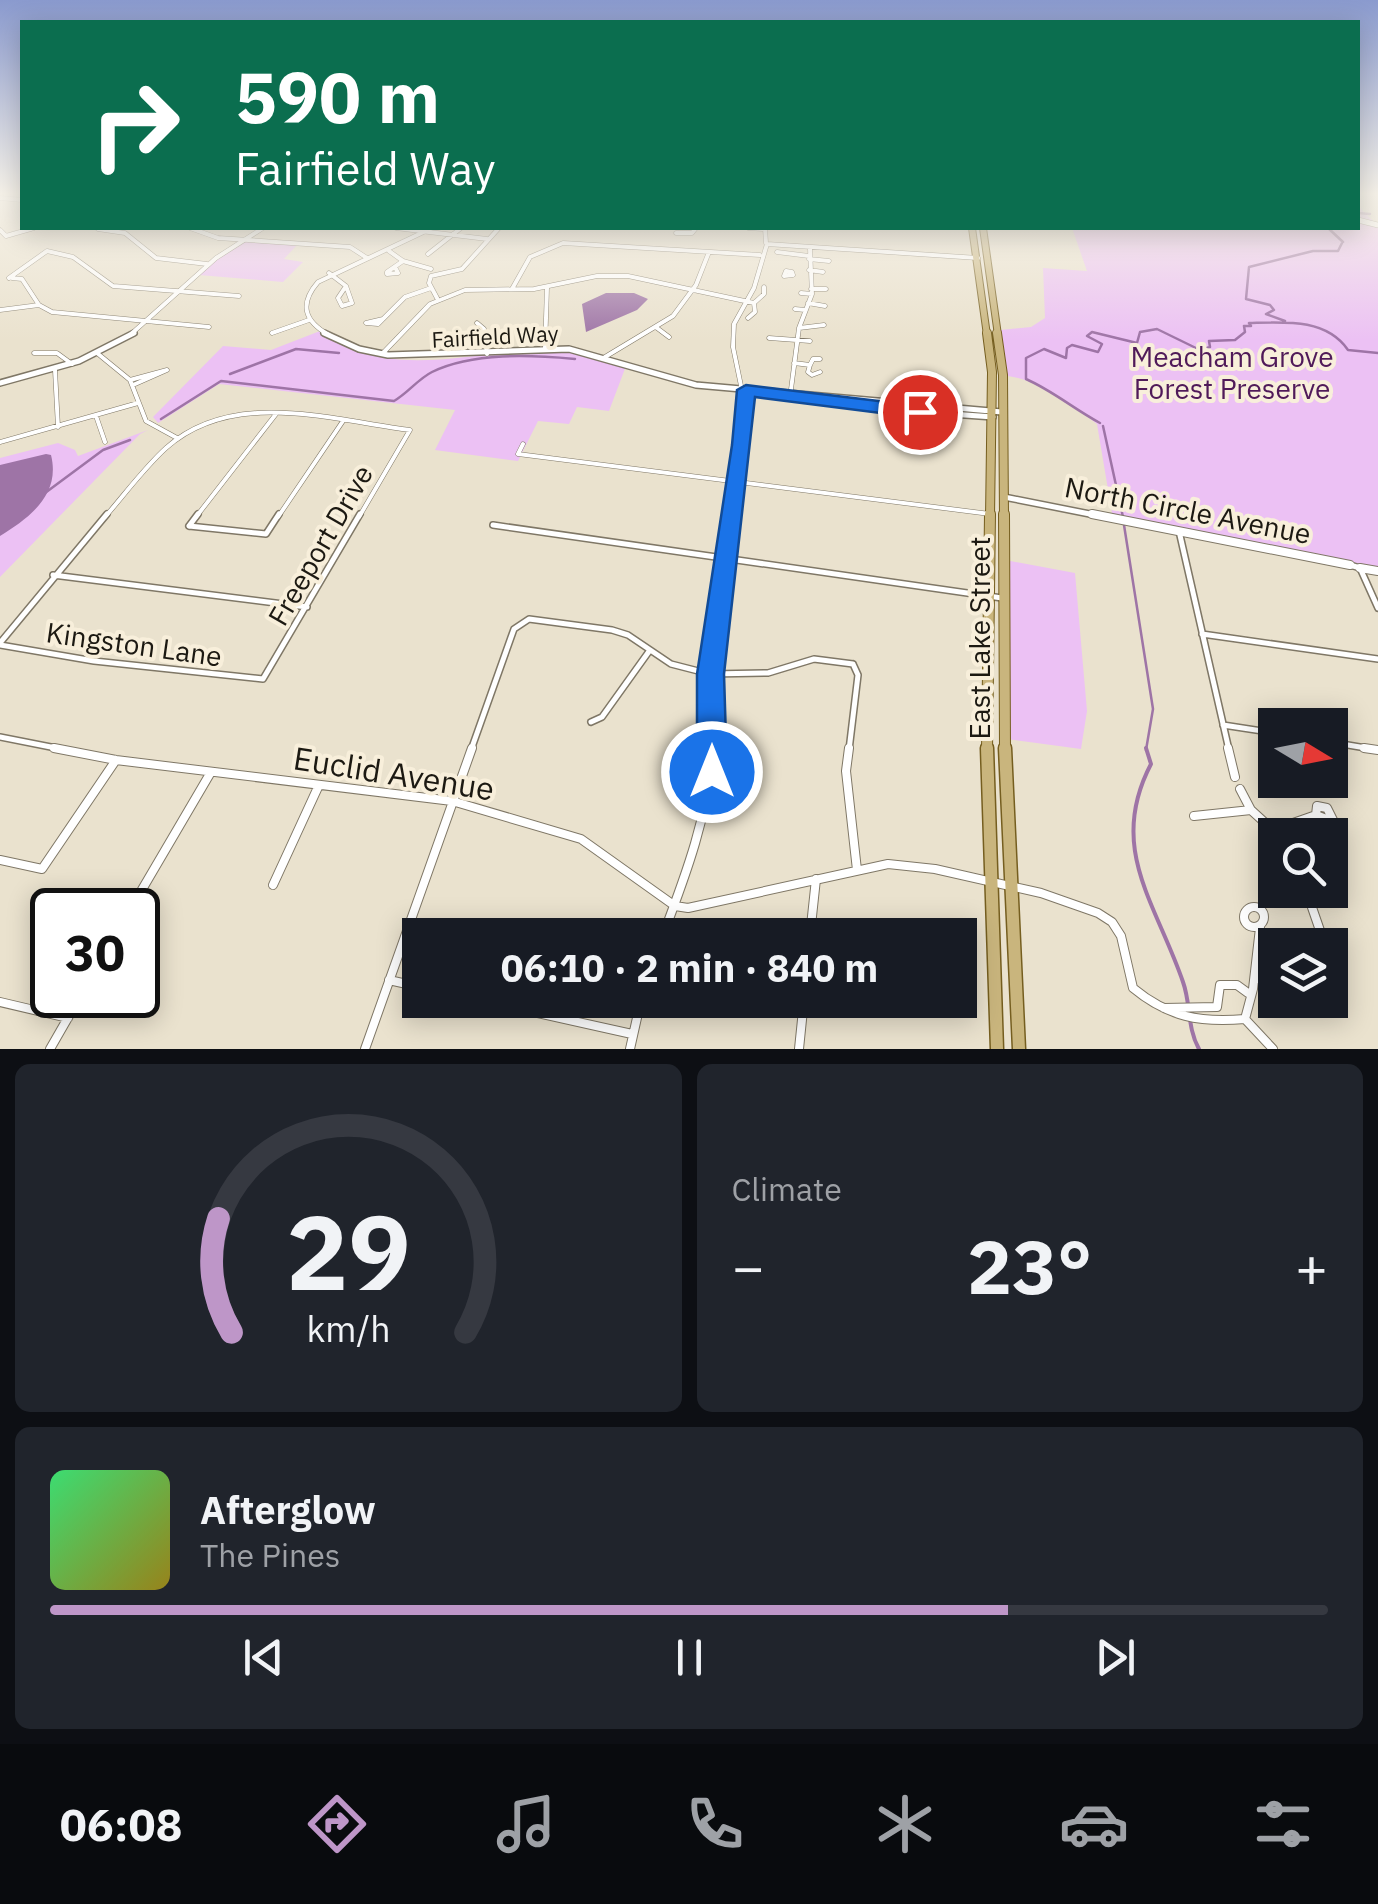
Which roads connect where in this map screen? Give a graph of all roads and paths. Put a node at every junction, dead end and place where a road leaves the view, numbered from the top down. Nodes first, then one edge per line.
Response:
1 (136, 242) edge
2 (232, 242) edge
3 (278, 242) edge
4 (409, 242) edge
5 (444, 242) edge
6 (487, 242) edge
7 (975, 242) edge
8 (985, 242) edge
9 (766, 244) joint
10 (810, 249) junction
11 (389, 252) junction
12 (708, 252) junction
13 (777, 252) dead end
14 (428, 254) dead end
15 (760, 255) junction
16 (366, 258) junction
17 (809, 258) junction
18 (978, 258) junction
19 (403, 261) junction
20 (829, 261) dead end
21 (205, 264) junction
22 (988, 265) junction
23 (395, 267) dead end
24 (431, 269) dead end
25 (822, 272) dead end
26 (329, 273) junction
27 (809, 273) junction
28 (793, 274) dead end
29 (346, 284) junction
30 (764, 287) dead end
31 (431, 288) junction
32 (546, 288) junction
33 (694, 288) junction
34 (826, 289) dead end
35 (512, 290) junction
36 (178, 291) junction
37 (812, 292) junction
38 (802, 294) dead end
39 (239, 296) dead end
40 (438, 299) junction
41 (745, 300) junction
42 (754, 303) junction
43 (808, 304) junction
44 (39, 305) junction
45 (825, 306) dead end
46 (794, 309) dead end
47 (0, 310) edge
48 (805, 310) junction
49 (748, 318) dead end
50 (383, 319) dead end
51 (309, 320) junction
52 (149, 321) junction
53 (477, 323) dead end
54 (824, 325) dead end
55 (209, 327) dead end
56 (658, 328) junction
57 (799, 328) junction
58 (272, 333) dead end
59 (669, 337) dead end
60 (769, 338) dead end
61 (797, 341) junction
62 (810, 341) dead end
63 (545, 348) junction
64 (34, 353) dead end
65 (97, 354) junction
66 (382, 354) junction
67 (487, 354) junction
68 (605, 357) junction
69 (820, 359) dead end
70 (794, 363) junction
71 (72, 364) junction
72 (810, 365) junction
73 (55, 370) junction
74 (820, 372) dead end
75 (131, 382) junction
76 (0, 384) edge
77 (746, 390) junction
78 (790, 395) junction
79 (138, 404) junction
80 (277, 413) junction
81 (997, 414) junction
82 (96, 416) junction
83 (343, 421) junction
84 (58, 427) junction
85 (177, 438) junction
86 (0, 442) edge
87 (106, 442) dead end
88 (522, 444) dead end
89 (738, 482) junction
90 (990, 495) junction
91 (1004, 497) junction
92 (990, 514) junction
93 (493, 525) dead end
94 (1179, 531) junction
95 (728, 559) junction
96 (1350, 565) joint
97 (1360, 568) junction
98 (1378, 571) edge
99 (54, 575) junction
100 (996, 597) junction
101 (307, 607) junction
102 (1378, 608) edge
103 (1202, 634) junction
104 (0, 644) edge
105 (650, 650) junction
106 (1378, 659) edge
107 (710, 674) junction
108 (263, 679) joint
109 (592, 722) dead end
110 (1223, 725) junction
111 (1258, 730) edge
112 (0, 737) edge
113 (1348, 745) edge
114 (1378, 750) edge
115 (116, 760) junction
116 (211, 772) junction
117 (1235, 777) dead end
118 (320, 785) junction
119 (1240, 789) dead end
120 (452, 801) junction
121 (1251, 810) junction
122 (1316, 815) dead end
123 (1194, 816) dead end
124 (1260, 818) edge
125 (1309, 818) edge
126 (0, 860) edge
127 (857, 870) junction
128 (816, 879) junction
129 (991, 882) junction
130 (273, 885) dead end
131 (1012, 886) junction
132 (143, 888) edge
133 (675, 906) junction
134 (670, 918) edge
135 (812, 918) edge
136 (1258, 948) edge
137 (1255, 977) junction
138 (1258, 978) edge
139 (390, 980) junction
140 (402, 983) edge
141 (1249, 994) junction
142 (0, 1002) edge
143 (1164, 1008) junction
144 (30, 1009) edge
145 (68, 1018) edge
146 (560, 1018) edge
147 (636, 1018) edge
148 (802, 1018) edge
149 (1244, 1019) junction
150 (632, 1034) junction
151 (50, 1049) edge
152 (366, 1049) edge
153 (630, 1049) edge
154 (799, 1049) edge
155 (997, 1049) edge
156 (1020, 1049) edge
157 (1274, 1049) edge

1 - 21 street
2 - 21 street
3 - 16 street
4 - 11 street
5 - 14 street
6 - 31 street
7 - 18 main road, East Lake Street
8 - 22 main road, East Lake Street
9 - 10 street
9 - 15 street
10 - 17 street
10 - 18 street
11 - 16 street
11 - 19 street
12 - 15 street
12 - 33 street
12 - 35 street
13 - 17 street
15 - 41 street
16 - 26 street
17 - 20 street
17 - 27 street
18 - 22 main road
18 - 81 main road, East Lake Street
19 - 23 street
19 - 24 street
21 - 36 street
22 - 81 main road, East Lake Street
25 - 27 street
26 - 29 street
26 - 51 street
27 - 28 street
27 - 37 street
29 - 29 street
30 - 42 street
31 - 40 street
31 - 50 street
32 - 33 street
32 - 35 street
32 - 63 street
33 - 41 street
33 - 56 street
34 - 37 street
35 - 40 street
36 - 39 street
36 - 44 street
36 - 52 street
37 - 38 street
37 - 43 street
40 - 66 street
41 - 42 street
41 - 77 street
42 - 49 street
43 - 45 street
43 - 48 street
44 - 47 street
44 - 52 street
46 - 48 street
48 - 57 street
51 - 58 street
51 - 66 street, Fairfield Way
52 - 55 street
52 - 65 street
53 - 67 street
54 - 57 street
56 - 59 street
56 - 68 street
57 - 61 street
60 - 61 street
61 - 62 street
61 - 70 street
63 - 67 street, Fairfield Way
63 - 68 street, Fairfield Way
64 - 71 street
65 - 71 street
65 - 75 street
66 - 67 street, Fairfield Way
68 - 77 street, Fairfield Way
69 - 72 street
70 - 72 street
70 - 78 street
71 - 73 street
72 - 74 street
73 - 76 street
73 - 84 street
75 - 75 street
75 - 79 street
77 - 78 street, Fairfield Way
77 - 89 street
78 - 81 street, Fairfield Way
79 - 82 street
79 - 85 street
80 - 83 street
80 - 83 street
80 - 85 street
81 - 90 main road, East Lake Street
81 - 91 main road, East Lake Street
82 - 84 street
82 - 87 street
83 - 101 street, Freeport Drive
84 - 86 street
85 - 99 street
88 - 89 street
89 - 92 street
89 - 95 street
90 - 91 street, North Circle Avenue
90 - 92 main road, East Lake Street
91 - 94 street, North Circle Avenue
91 - 100 main road, East Lake Street
92 - 100 main road, East Lake Street
93 - 95 street
94 - 96 street, North Circle Avenue
94 - 103 street
95 - 100 street
95 - 107 street
96 - 97 street, North Circle Avenue
97 - 98 street, North Circle Avenue
97 - 102 street
99 - 101 street
99 - 104 street
100 - 129 main road, East Lake Street
100 - 131 main road, East Lake Street
101 - 108 street, Freeport Drive
103 - 106 street
103 - 110 street
104 - 108 street, Kingston Lane
105 - 107 street
105 - 109 street
105 - 120 street
107 - 127 street
107 - 133 street
110 - 111 street
110 - 117 street
112 - 115 street, Euclid Avenue
113 - 114 street
115 - 116 street, Euclid Avenue
115 - 126 street
116 - 118 street, Euclid Avenue
116 - 132 street
118 - 120 street, Euclid Avenue
118 - 130 street
119 - 121 street
120 - 133 street, Euclid Avenue
120 - 139 street
121 - 123 street
121 - 124 street
122 - 125 street
127 - 128 street
127 - 129 street
128 - 133 street
128 - 135 street
129 - 131 street
129 - 155 main road, East Lake Street
131 - 143 street
131 - 156 main road, East Lake Street
133 - 134 street
136 - 137 street
137 - 138 street
137 - 141 street
139 - 140 street
139 - 152 street
141 - 143 street
141 - 149 street
142 - 144 street
143 - 149 street
145 - 151 street
146 - 150 street
147 - 150 street
148 - 154 street
149 - 157 street
150 - 153 street

